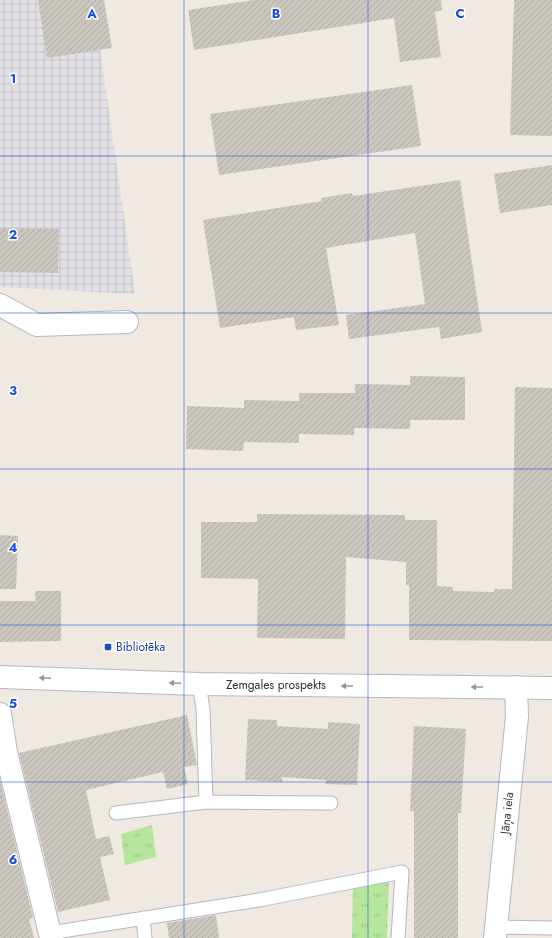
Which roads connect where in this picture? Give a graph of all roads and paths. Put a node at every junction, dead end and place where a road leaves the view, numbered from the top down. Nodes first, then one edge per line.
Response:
1 (0, 305) edge
2 (127, 322) dead end
3 (0, 677) edge
4 (199, 684) junction
5 (516, 687) junction
6 (552, 688) edge
7 (0, 714) edge
8 (206, 802) junction
9 (330, 803) dead end
10 (116, 813) dead end
11 (142, 918) junction
12 (552, 928) edge
13 (496, 932) edge
14 (50, 936) edge
15 (145, 938) edge
16 (398, 938) edge

1 - 2 street
4 -> 3 street, Zemgales prospekts
5 -> 4 street, Zemgales prospekts
4 - 8 lane
5 - 6 street, Zemgales prospekts
5 - 13 street, Jāņa iela
7 - 14 street
8 - 9 lane
8 - 10 lane
11 - 14 lane
11 - 15 lane
11 - 16 lane
12 - 13 lane

